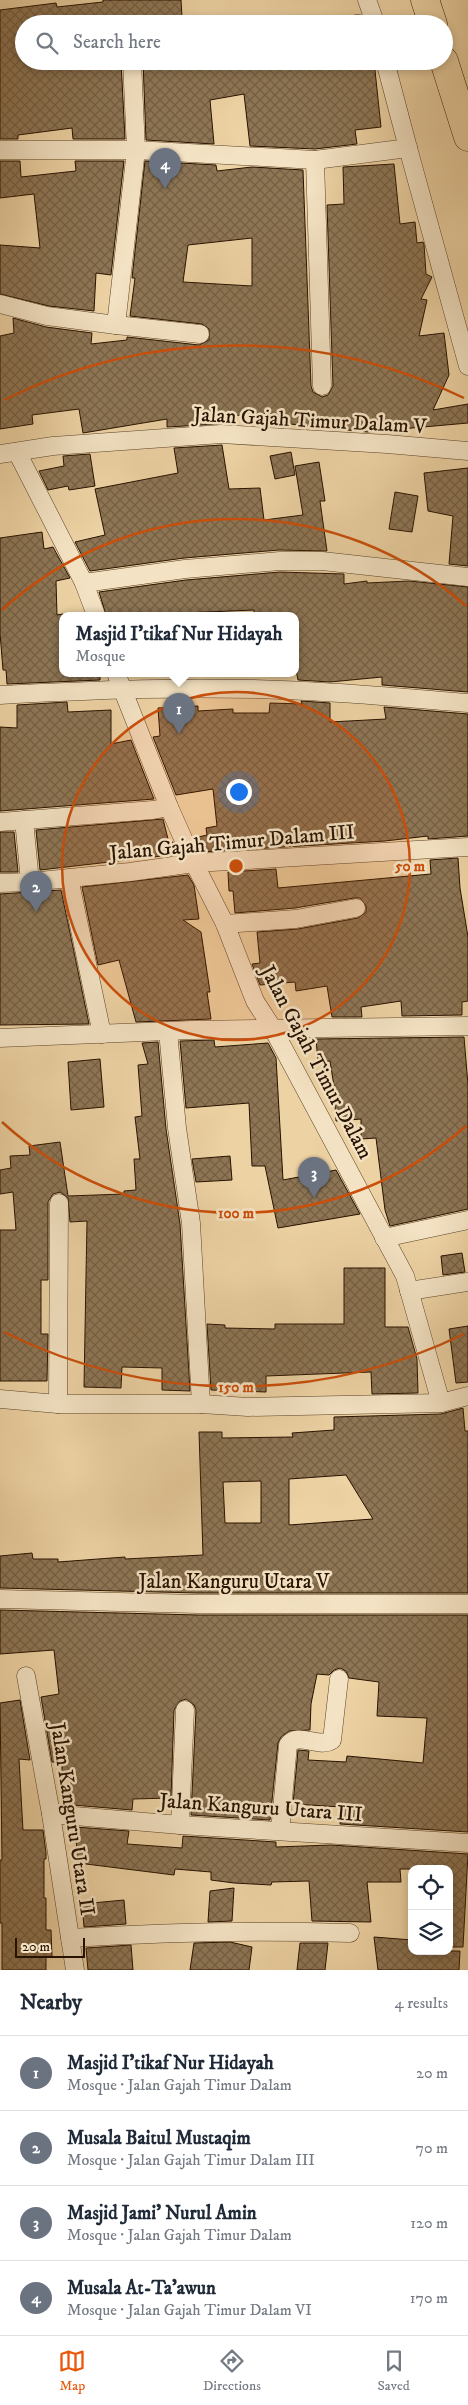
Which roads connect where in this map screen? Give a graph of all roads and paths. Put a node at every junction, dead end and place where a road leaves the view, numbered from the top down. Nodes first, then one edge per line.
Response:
1 (367, 0) edge
2 (425, 0) edge
3 (372, 15) edge
4 (430, 15) edge
5 (132, 70) edge
6 (387, 70) edge
7 (447, 70) edge
8 (468, 137) edge
9 (408, 148) junction
10 (0, 150) edge
11 (136, 150) junction
12 (316, 160) junction
13 (0, 304) edge
14 (116, 325) junction
15 (200, 334) dead end
16 (468, 366) edge
17 (322, 386) dead end
18 (468, 451) edge
19 (9, 453) edge
20 (468, 577) edge
21 (84, 583) junction
22 (95, 612) edge
23 (119, 681) edge
24 (0, 695) edge
25 (468, 703) edge
26 (169, 807) junction
27 (24, 820) junction
28 (0, 822) edge
29 (468, 847) edge
30 (194, 863) junction
31 (69, 878) junction
32 (30, 882) junction
33 (0, 883) edge
34 (356, 908) dead end
35 (225, 924) junction
36 (468, 1026) edge
37 (273, 1029) junction
38 (168, 1031) junction
39 (102, 1034) junction
40 (0, 1038) edge
41 (59, 1203) dead end
42 (468, 1220) edge
43 (384, 1238) junction
44 (468, 1282) edge
45 (409, 1292) junction
46 (468, 1396) edge
47 (0, 1400) edge
48 (440, 1403) junction
49 (58, 1404) junction
50 (201, 1404) junction
51 (0, 1599) edge
52 (468, 1604) edge
53 (26, 1676) dead end
54 (339, 1679) dead end
55 (185, 1710) dead end
56 (51, 1814) junction
57 (180, 1825) junction
58 (280, 1831) junction
59 (468, 1843) edge
60 (350, 1933) dead end
61 (70, 1938) junction
62 (75, 1970) edge

1 - 3 street
2 - 4 highway
5 - 11 street
6 - 9 street
7 - 8 highway
9 - 12 street
9 - 16 street
10 - 11 street
11 - 12 street
11 - 14 street
12 - 17 street
13 - 14 street
14 - 15 street
18 - 19 street, Jalan Gajah Timur Dalam V
19 - 21 street
20 - 21 street
21 - 22 street
23 - 24 street
23 - 25 street
23 - 26 street, Jalan Gajah Timur Dalam
26 - 27 street
26 - 30 street, Jalan Gajah Timur Dalam
27 - 28 street
27 - 32 street
29 - 30 street, Jalan Gajah Timur Dalam III
30 - 31 street, Jalan Gajah Timur Dalam III
30 - 35 street, Jalan Gajah Timur Dalam
31 - 32 street, Jalan Gajah Timur Dalam III
31 - 39 street
32 - 33 street, Jalan Gajah Timur Dalam III
34 - 35 street
35 - 37 street, Jalan Gajah Timur Dalam
36 - 37 street
37 - 38 street
37 - 43 street, Jalan Gajah Timur Dalam
38 - 39 street
38 - 50 street
39 - 40 street
41 - 49 street
42 - 43 street
43 - 45 street, Jalan Gajah Timur Dalam
44 - 45 street
45 - 48 street, Jalan Gajah Timur Dalam
46 - 48 street
47 - 49 street
48 - 50 street
49 - 50 street
51 - 52 street, Jalan Kanguru Utara V
53 - 56 street, Jalan Kanguru Utara II
54 - 58 street
55 - 57 street
56 - 57 street, Jalan Kanguru Utara III
56 - 61 street, Jalan Kanguru Utara II
57 - 58 street, Jalan Kanguru Utara III
58 - 59 street, Jalan Kanguru Utara III
60 - 61 street
61 - 62 street, Jalan Kanguru Utara II

